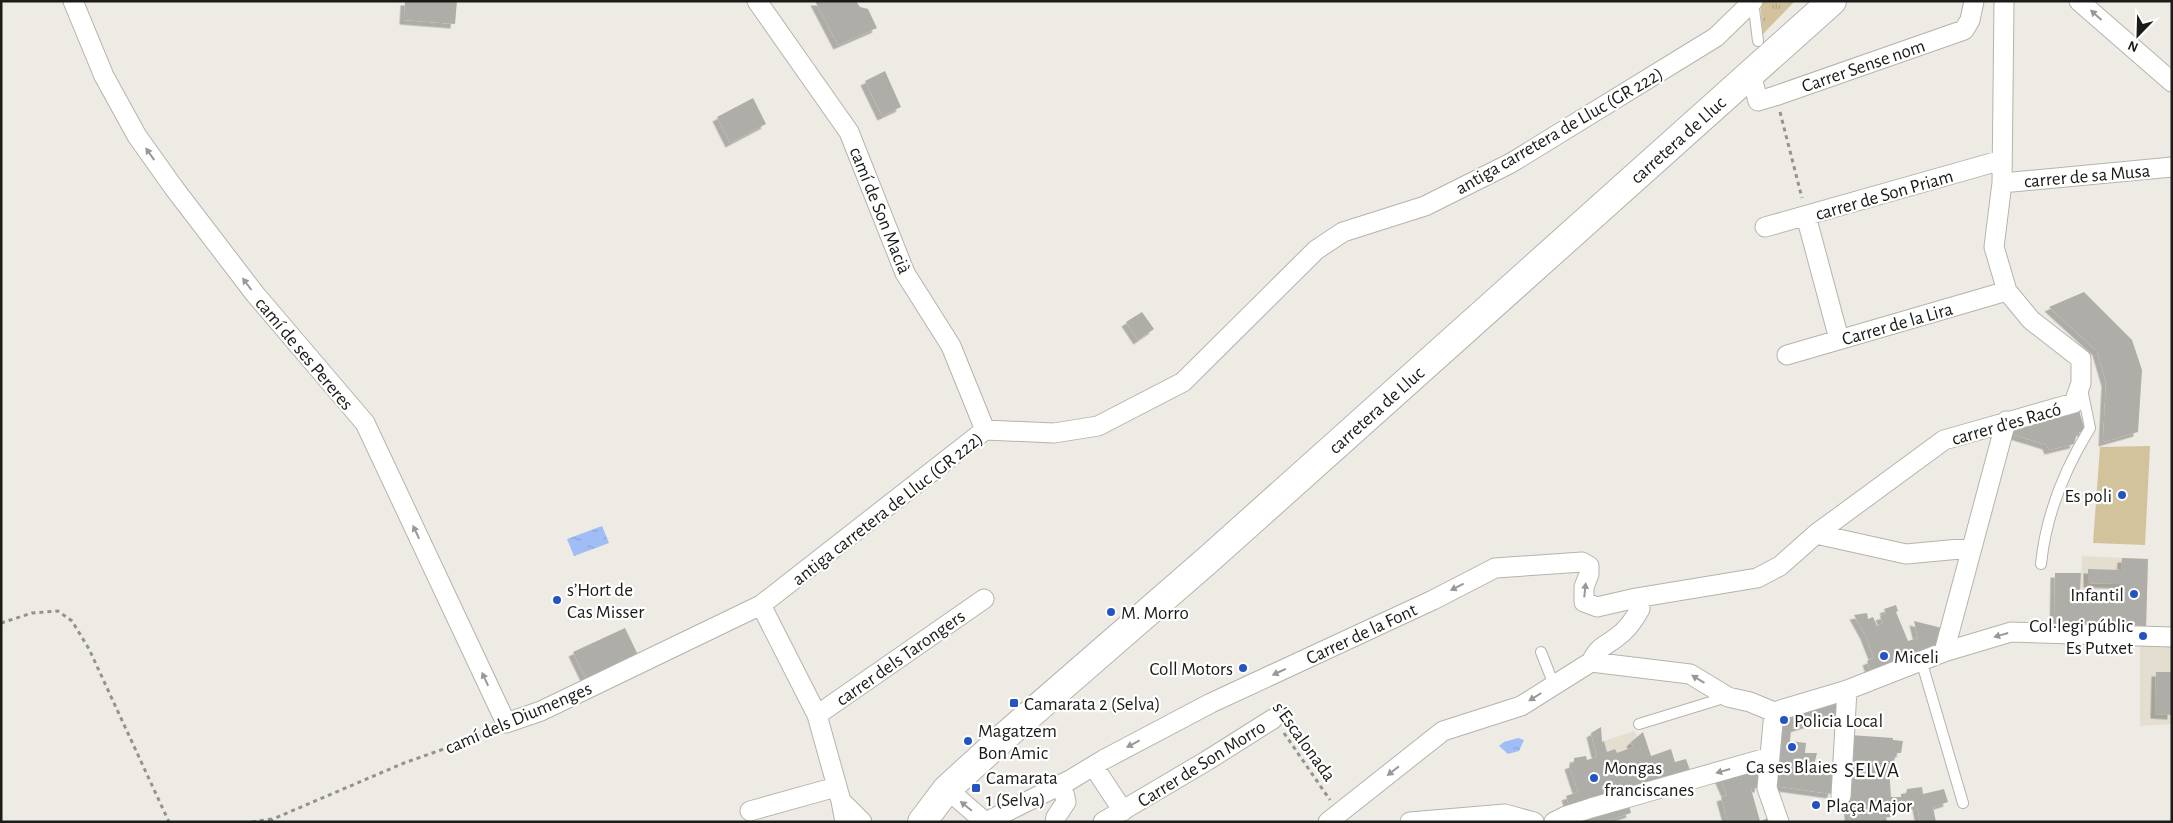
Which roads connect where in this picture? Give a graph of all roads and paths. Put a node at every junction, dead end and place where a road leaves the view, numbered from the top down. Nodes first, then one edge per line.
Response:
1 (73, 1) edge
2 (757, 1) edge
3 (1753, 1) edge
4 (1832, 1) edge
5 (1974, 1) edge
6 (2004, 1) edge
7 (2079, 1) edge
8 (1758, 41) dead end
9 (1751, 74) junction
10 (2172, 82) edge
11 (1775, 96) junction
12 (2002, 160) junction
13 (2172, 167) edge
14 (2002, 183) junction
15 (1806, 216) junction
16 (1765, 227) dead end
17 (2007, 291) junction
18 (1840, 339) junction
19 (1787, 355) dead end
20 (2081, 383) junction
21 (2006, 421) junction
22 (985, 430) junction
23 (1816, 534) junction
24 (1971, 548) junction
25 (2041, 564) dead end
26 (984, 598) dead end
27 (1636, 598) junction
28 (762, 605) junction
29 (1, 623) edge
30 (2172, 637) edge
31 (1541, 652) dead end
32 (1944, 652) junction
33 (1922, 660) junction
34 (1591, 662) junction
35 (1554, 685) junction
36 (1847, 690) junction
37 (1728, 697) junction
38 (1774, 712) junction
39 (817, 715) junction
40 (1273, 719) joint
41 (506, 723) junction
42 (1639, 724) dead end
43 (1770, 757) junction
44 (1100, 776) dead end
45 (1062, 784) junction
46 (948, 789) junction
47 (838, 794) junction
48 (1841, 796) dead end
49 (1963, 803) dead end
50 (750, 811) dead end
51 (1123, 811) junction
52 (1333, 817) edge
53 (272, 820) edge
54 (169, 822) edge
55 (252, 822) edge
56 (845, 822) edge
57 (862, 822) edge
58 (922, 822) edge
59 (985, 822) edge
60 (1055, 822) edge
61 (1103, 822) edge
62 (1410, 822) edge
63 (1534, 822) edge
64 (1554, 822) edge
65 (1779, 822) edge

41 -> 1 street, camí de ses Pereres
2 - 22 street, camí de Son Macià
3 - 8 lane
3 - 22 street, antiga carretera de Lluc (GR 222)
4 - 9 main road, carretera de Lluc
5 - 11 street, Carrer Sense nom
6 - 12 street, carrer d'es Racó
10 -> 7 street
9 - 11 street, Carrer Sense nom
9 - 46 main road, carretera de Lluc
11 - 15 path
12 - 14 street, carrer d'es Racó
12 - 15 street, carrer de Son Priam
13 - 14 street, carrer de sa Musa
14 - 17 street, carrer d'es Racó
15 - 16 street, carrer de Son Priam
15 - 18 street
17 - 18 street, Carrer de la Lira
17 - 20 street, carrer d'es Racó
18 - 19 street, Carrer de la Lira
20 - 21 street, carrer d'es Racó
20 - 25 lane
21 - 23 street, carrer d'es Racó
21 - 24 street
22 - 28 street, antiga carretera de Lluc (GR 222)
23 - 24 street
23 - 27 street, carrer d'es Racó
24 - 32 street
26 - 39 street, carrer dels Tarongers
27 - 34 street
27 -> 45 street, Carrer de la Font
28 - 39 street
28 - 41 street, camí dels Diumenges
29 - 54 path
30 -> 32 street
31 - 35 lane
32 - 33 street
33 - 36 street
33 - 49 lane
34 - 35 street
37 -> 34 street
35 -> 52 street
36 - 38 street
36 - 48 street
37 - 38 street
37 - 42 lane
38 - 43 street
39 - 47 street
40 - 51 street, Carrer de Son Morro
40 - 52 path, s'Escalonada
41 - 53 path, camí dels Diumenges
43 -> 64 street
43 - 65 street
44 - 51 street
45 - 59 street, Carrer de la Font
45 - 60 street
46 - 58 main road, carretera de Lluc
59 -> 46 street
47 - 50 street
47 - 56 street
47 - 57 street
51 - 61 street, Carrer de Son Morro
53 - 55 path, camí dels Diumenges
62 - 63 street

